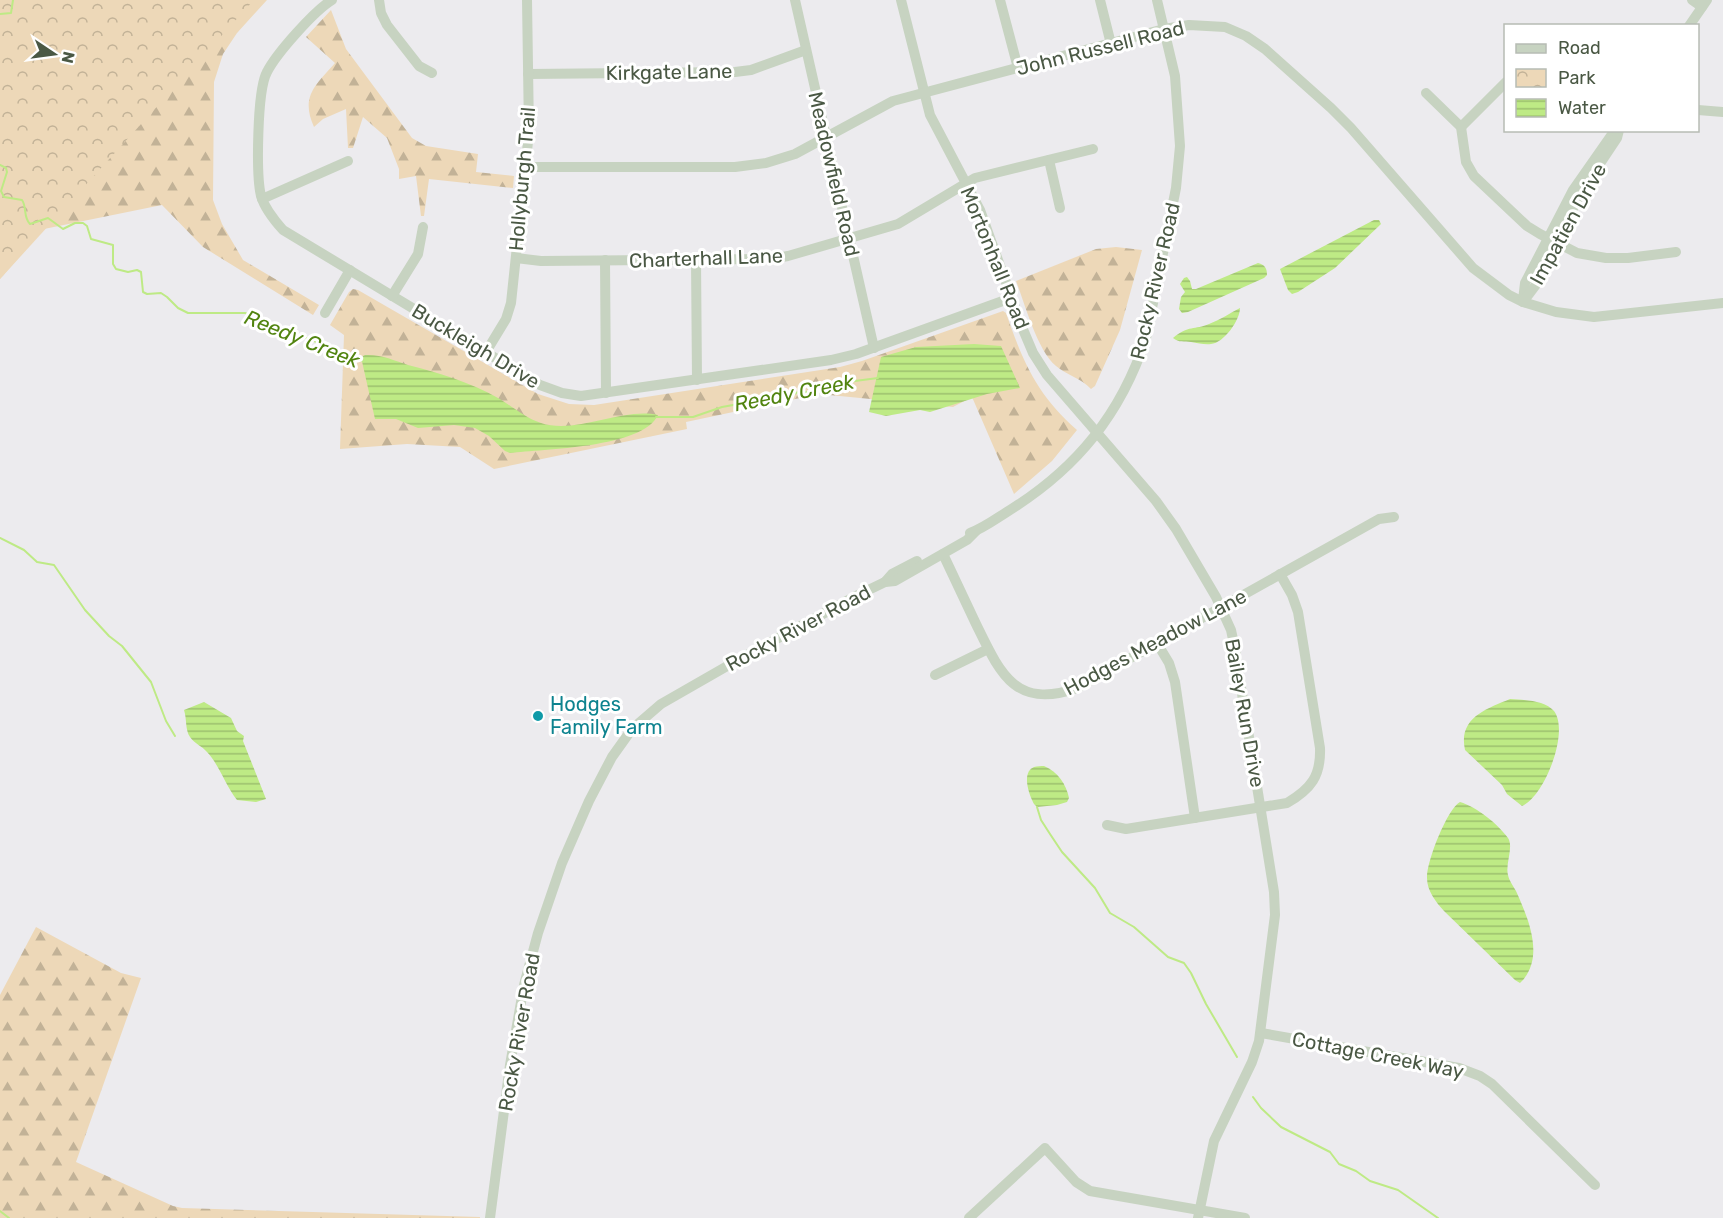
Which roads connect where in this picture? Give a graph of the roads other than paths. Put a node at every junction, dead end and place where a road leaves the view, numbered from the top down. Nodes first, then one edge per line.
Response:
1 (332, 0) edge
2 (379, 0) edge
3 (527, 0) edge
4 (795, 0) edge
5 (901, 0) edge
6 (1000, 0) edge
7 (1100, 0) edge
8 (1157, 0) edge
9 (1692, 0) edge
10 (1704, 3) edge
11 (1690, 24) edge
12 (1164, 30) junction
13 (1111, 44) junction
14 (806, 50) junction
15 (1018, 68) junction
16 (432, 73) dead end
17 (528, 74) junction
18 (1504, 84) edge
19 (925, 93) junction
20 (1426, 93) dead end
21 (1699, 110) edge
22 (1723, 112) edge
23 (1461, 127) junction
24 (1616, 132) edge
25 (826, 136) junction
26 (1093, 149) dead end
27 (1049, 160) junction
28 (348, 161) dead end
29 (525, 167) junction
30 (966, 182) junction
31 (262, 199) junction
32 (1060, 208) dead end
33 (423, 227) dead end
34 (849, 238) junction
35 (1552, 241) junction
36 (1676, 252) dead end
37 (516, 258) junction
38 (696, 259) junction
39 (605, 260) junction
40 (350, 270) junction
41 (392, 296) junction
42 (1011, 298) junction
43 (1523, 302) junction
44 (1723, 303) edge
45 (324, 313) dead end
46 (874, 348) junction
47 (486, 352) junction
48 (697, 380) junction
49 (606, 393) junction
50 (1098, 432) junction
51 (1394, 517) dead end
52 (976, 531) junction
53 (943, 554) junction
54 (1280, 574) junction
55 (885, 582) junction
56 (1220, 608) junction
57 (1157, 643) junction
58 (988, 649) junction
59 (935, 675) dead end
60 (1261, 807) junction
61 (1195, 818) junction
62 (1107, 825) dead end
63 (1261, 1033) junction
64 (1595, 1185) dead end
65 (1199, 1214) edge
66 (490, 1218) edge
67 (969, 1218) edge
68 (1245, 1218) edge

1 - 31 street, Buckleigh Drive
2 - 16 street
3 - 17 street, Hollyburgh Trail
4 - 14 street, Meadowfield Road
5 - 19 street, Mortonhall Road
6 - 15 street
7 - 13 street
8 - 12 street, Rocky River Road
9 - 10 street
10 - 11 street
12 - 13 street, John Russell Road
12 - 43 street, John Russell Road
12 - 50 street, Rocky River Road
13 - 15 street, John Russell Road
14 - 17 street, Kirkgate Lane
14 - 25 street, Meadowfield Road
15 - 19 street, John Russell Road
17 - 29 street, Hollyburgh Trail
18 - 23 street
19 - 25 street, John Russell Road
19 - 30 street, Mortonhall Road
20 - 23 street
21 - 22 street
23 - 35 street
24 - 35 street, Impatien Drive
25 - 29 street, John Russell Road
25 - 34 street, Meadowfield Road
26 - 27 street, Charterhall Lane
27 - 30 street, Charterhall Lane
27 - 32 street
28 - 31 street
29 - 37 street, Hollyburgh Trail
30 - 34 street, Charterhall Lane
30 - 42 street, Mortonhall Road
31 - 40 street, Buckleigh Drive
33 - 41 street
34 - 38 street, Charterhall Lane
34 - 46 street, Meadowfield Road
35 - 36 street
35 - 43 street, Impatien Drive
37 - 39 street, Charterhall Lane
37 - 47 street, Hollyburgh Trail
38 - 39 street, Charterhall Lane
38 - 48 street
39 - 49 street
40 - 41 street, Buckleigh Drive
40 - 45 street
41 - 47 street, Buckleigh Drive
42 - 46 street, Buckleigh Drive
42 - 50 street, Mortonhall Road
43 - 44 street, John Russell Road
46 - 48 street, Buckleigh Drive
47 - 49 street, Buckleigh Drive
48 - 49 street, Buckleigh Drive
50 - 52 street, Rocky River Road
50 - 56 street, Bailey Run Drive
51 - 54 street, Hodges Meadow Lane
52 - 53 street, Rocky River Road
52 - 55 street, Rocky River Road
53 - 55 street, Rocky River Road
53 - 58 street, Hodges Meadow Lane
54 - 56 street, Hodges Meadow Lane
54 - 60 street
55 - 66 street, Rocky River Road
56 - 57 street, Hodges Meadow Lane
56 - 60 street, Bailey Run Drive
57 - 58 street, Hodges Meadow Lane
57 - 61 street
58 - 59 street
60 - 61 street
60 - 63 street, Bailey Run Drive
61 - 62 street
63 - 64 street, Cottage Creek Way
63 - 65 street, Bailey Run Drive
65 - 67 street
65 - 68 street

